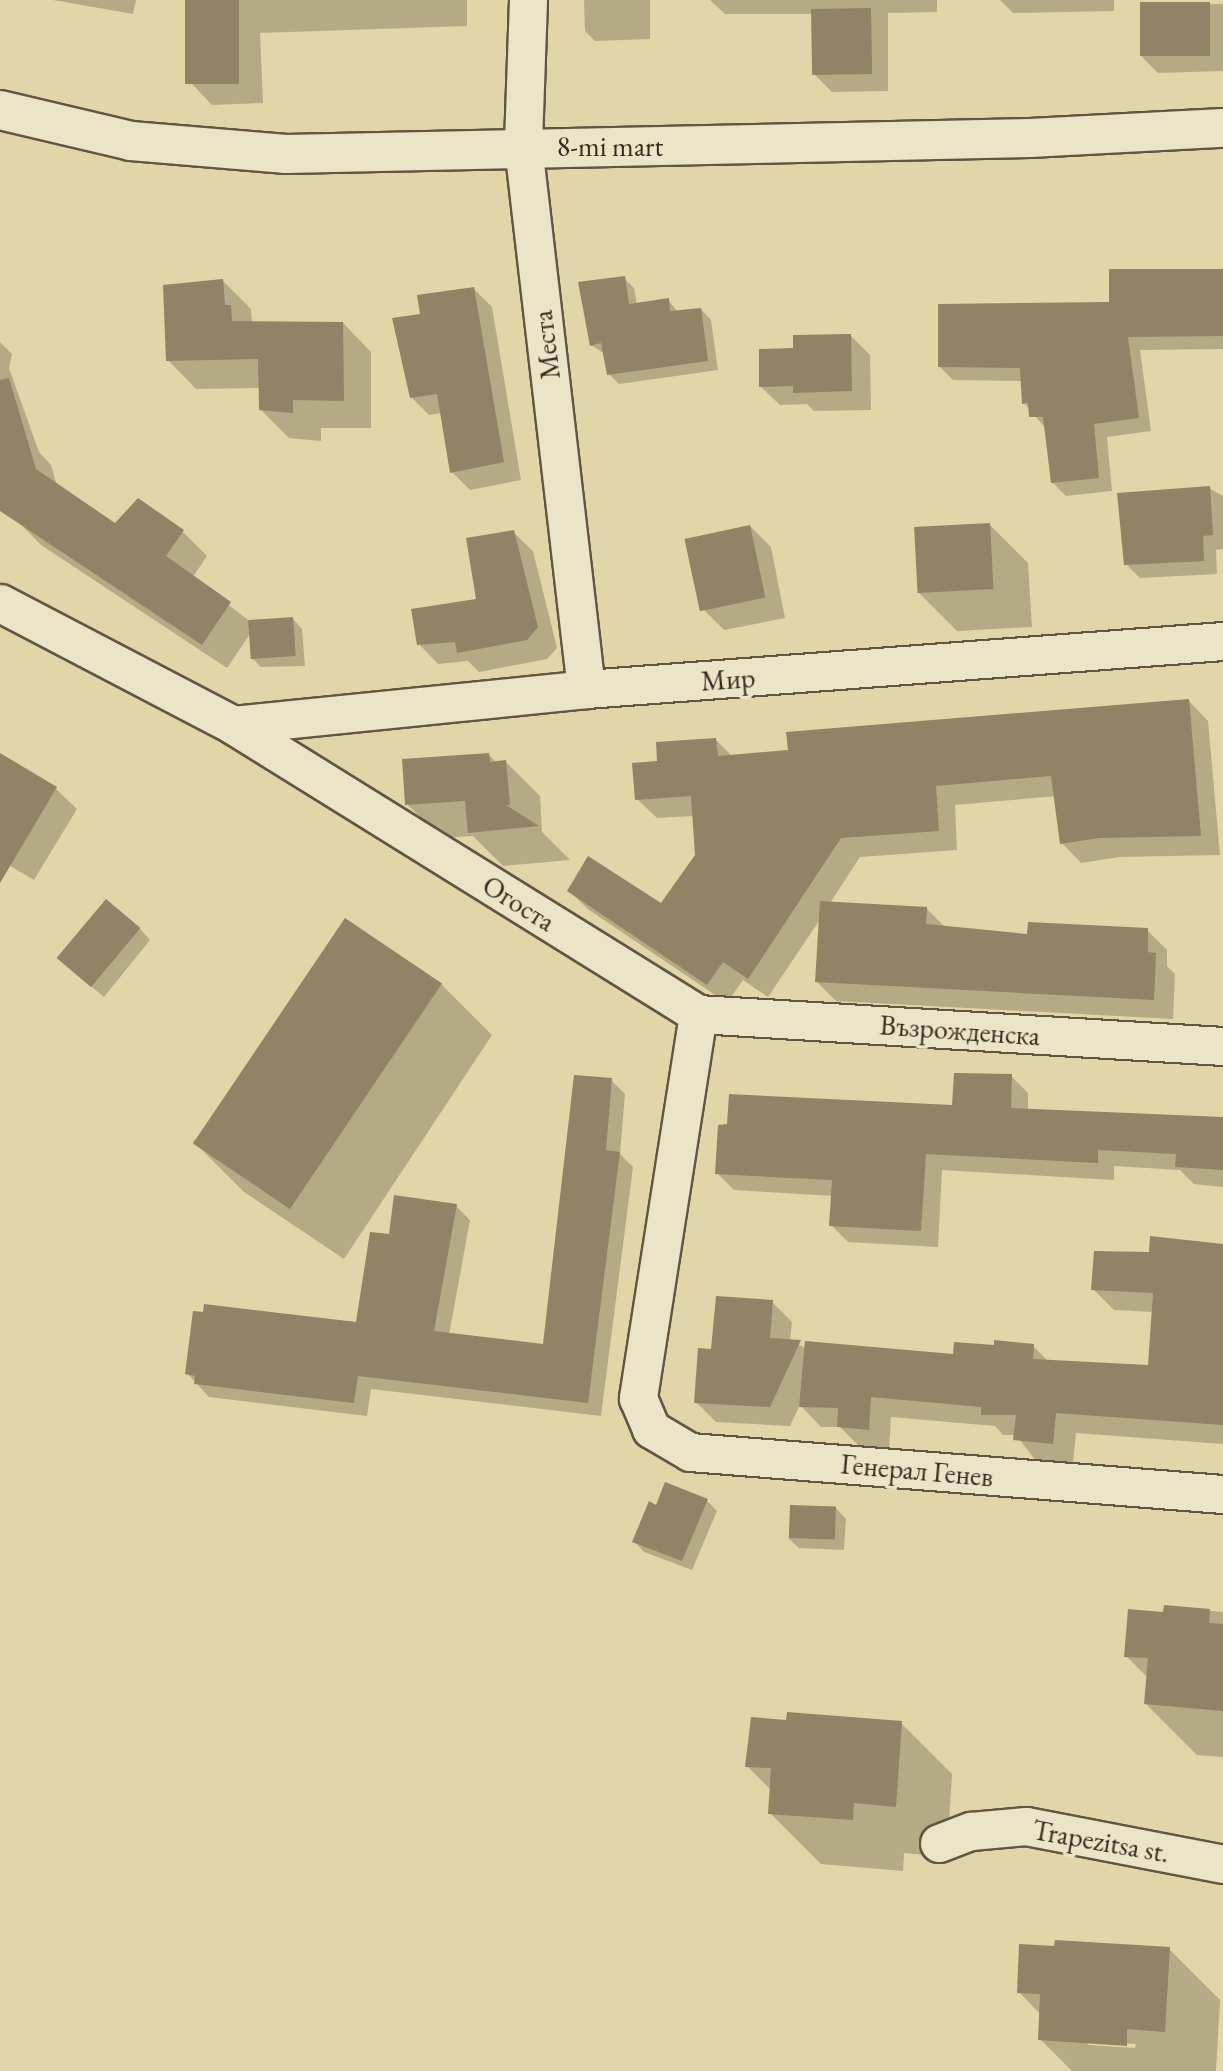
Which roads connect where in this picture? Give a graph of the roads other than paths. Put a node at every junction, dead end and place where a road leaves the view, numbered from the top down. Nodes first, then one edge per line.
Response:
1 (528, 0) edge
2 (0, 110) edge
3 (1223, 128) edge
4 (523, 146) junction
5 (0, 603) edge
6 (1223, 641) edge
7 (586, 689) junction
8 (233, 724) junction
9 (698, 1014) junction
10 (1223, 1046) edge
11 (1223, 1494) edge
12 (939, 1843) dead end
13 (1223, 1864) edge

1 - 4 street, Места
2 - 4 main road, 8-mi mart
3 - 4 main road, 8-mi mart
4 - 7 street, Места
5 - 8 street, Огоста
6 - 7 street, Мир
7 - 8 street, Мир
8 - 9 street, Огоста
9 - 10 street, Възрожденска
9 - 11 street, Генерал Генев
12 - 13 street, Trapezitsa st.

